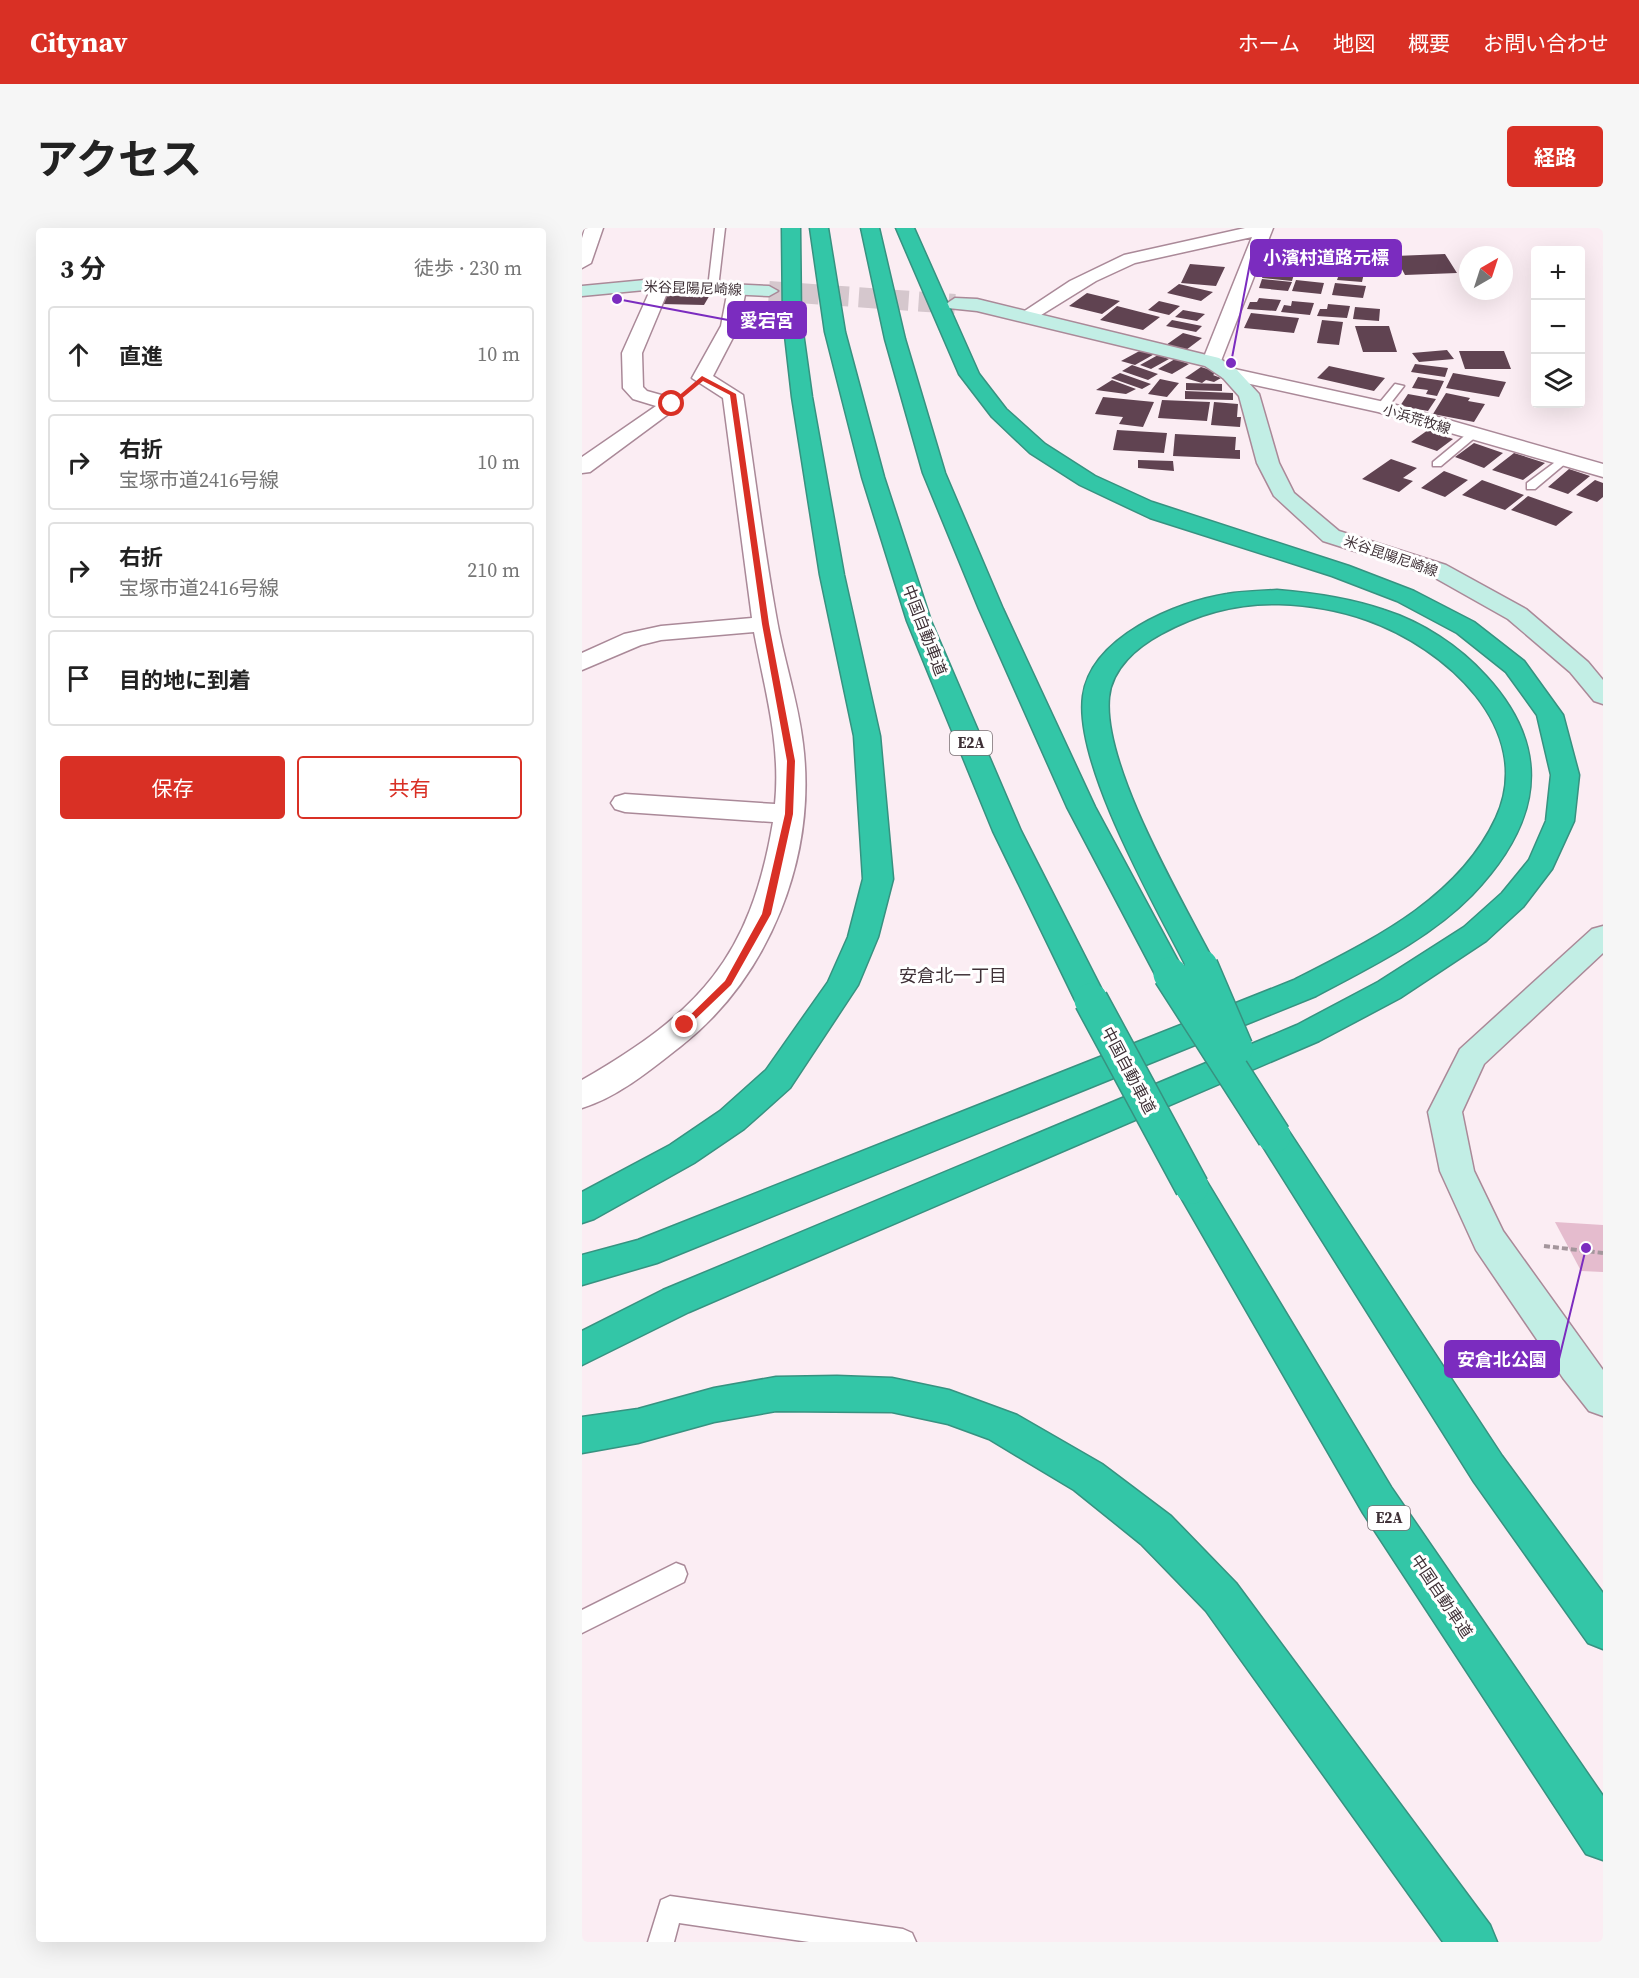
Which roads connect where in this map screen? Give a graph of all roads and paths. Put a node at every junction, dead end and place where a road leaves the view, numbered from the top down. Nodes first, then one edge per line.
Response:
1 (594, 228) edge
2 (720, 228) edge
3 (791, 228) edge
4 (819, 228) edge
5 (870, 228) edge
6 (905, 228) edge
7 (1264, 229) edge
8 (582, 263) edge
9 (661, 286) junction
10 (713, 288) junction
11 (737, 289) junction
12 (582, 291) edge
13 (769, 291) tunnel mouth
14 (955, 304) tunnel mouth
15 (1026, 316) junction
16 (1221, 368) junction
17 (702, 378) junction
18 (1399, 386) dead end
19 (672, 404) junction
20 (1382, 408) junction
21 (1472, 435) junction
22 (1562, 461) junction
23 (1437, 464) dead end
24 (582, 467) edge
25 (1603, 471) edge
26 (1531, 486) dead end
27 (765, 624) junction
28 (582, 662) edge
29 (1603, 696) edge
30 (625, 803) dead end
31 (789, 814) junction
32 (1603, 936) edge
33 (582, 1096) edge
34 (1274, 1136) junction
35 (582, 1209) edge
36 (582, 1270) edge
37 (582, 1349) edge
38 (1603, 1399) edge
39 (582, 1435) edge
40 (676, 1575) dead end
41 (582, 1622) edge
42 (1603, 1628) edge
43 (1603, 1837) edge
44 (662, 1942) edge
45 (903, 1942) edge
46 (1473, 1942) edge

1 - 8 street
2 - 10 lane
3 - 35 highway
4 - 43 highway, 中国自動車道 / E2A, bridge
5 - 34 highway, bridge
6 - 37 highway
7 - 15 street
7 - 16 street
9 - 10 main road, 米谷昆陽尼崎線
9 - 12 main road, 米谷昆陽尼崎線
9 - 19 street
10 - 11 main road, 米谷昆陽尼崎線
11 - 13 main road, 米谷昆陽尼崎線
11 - 17 street
14 - 15 main road
15 - 16 main road
16 - 20 street, 小浜荒牧線
16 - 29 main road, 米谷昆陽尼崎線
17 - 19 street
17 - 27 street
18 - 20 lane
19 - 24 street
20 - 21 street, 小浜荒牧線
21 - 22 street, 小浜荒牧線
21 - 23 lane
22 - 25 street, 小浜荒牧線
22 - 26 lane
27 - 28 street
27 - 31 street
30 - 31 street
31 - 33 street
32 - 38 main road
34 - 36 highway, bridge
34 - 42 highway
39 - 46 highway
40 - 41 lane
44 - 45 lane

